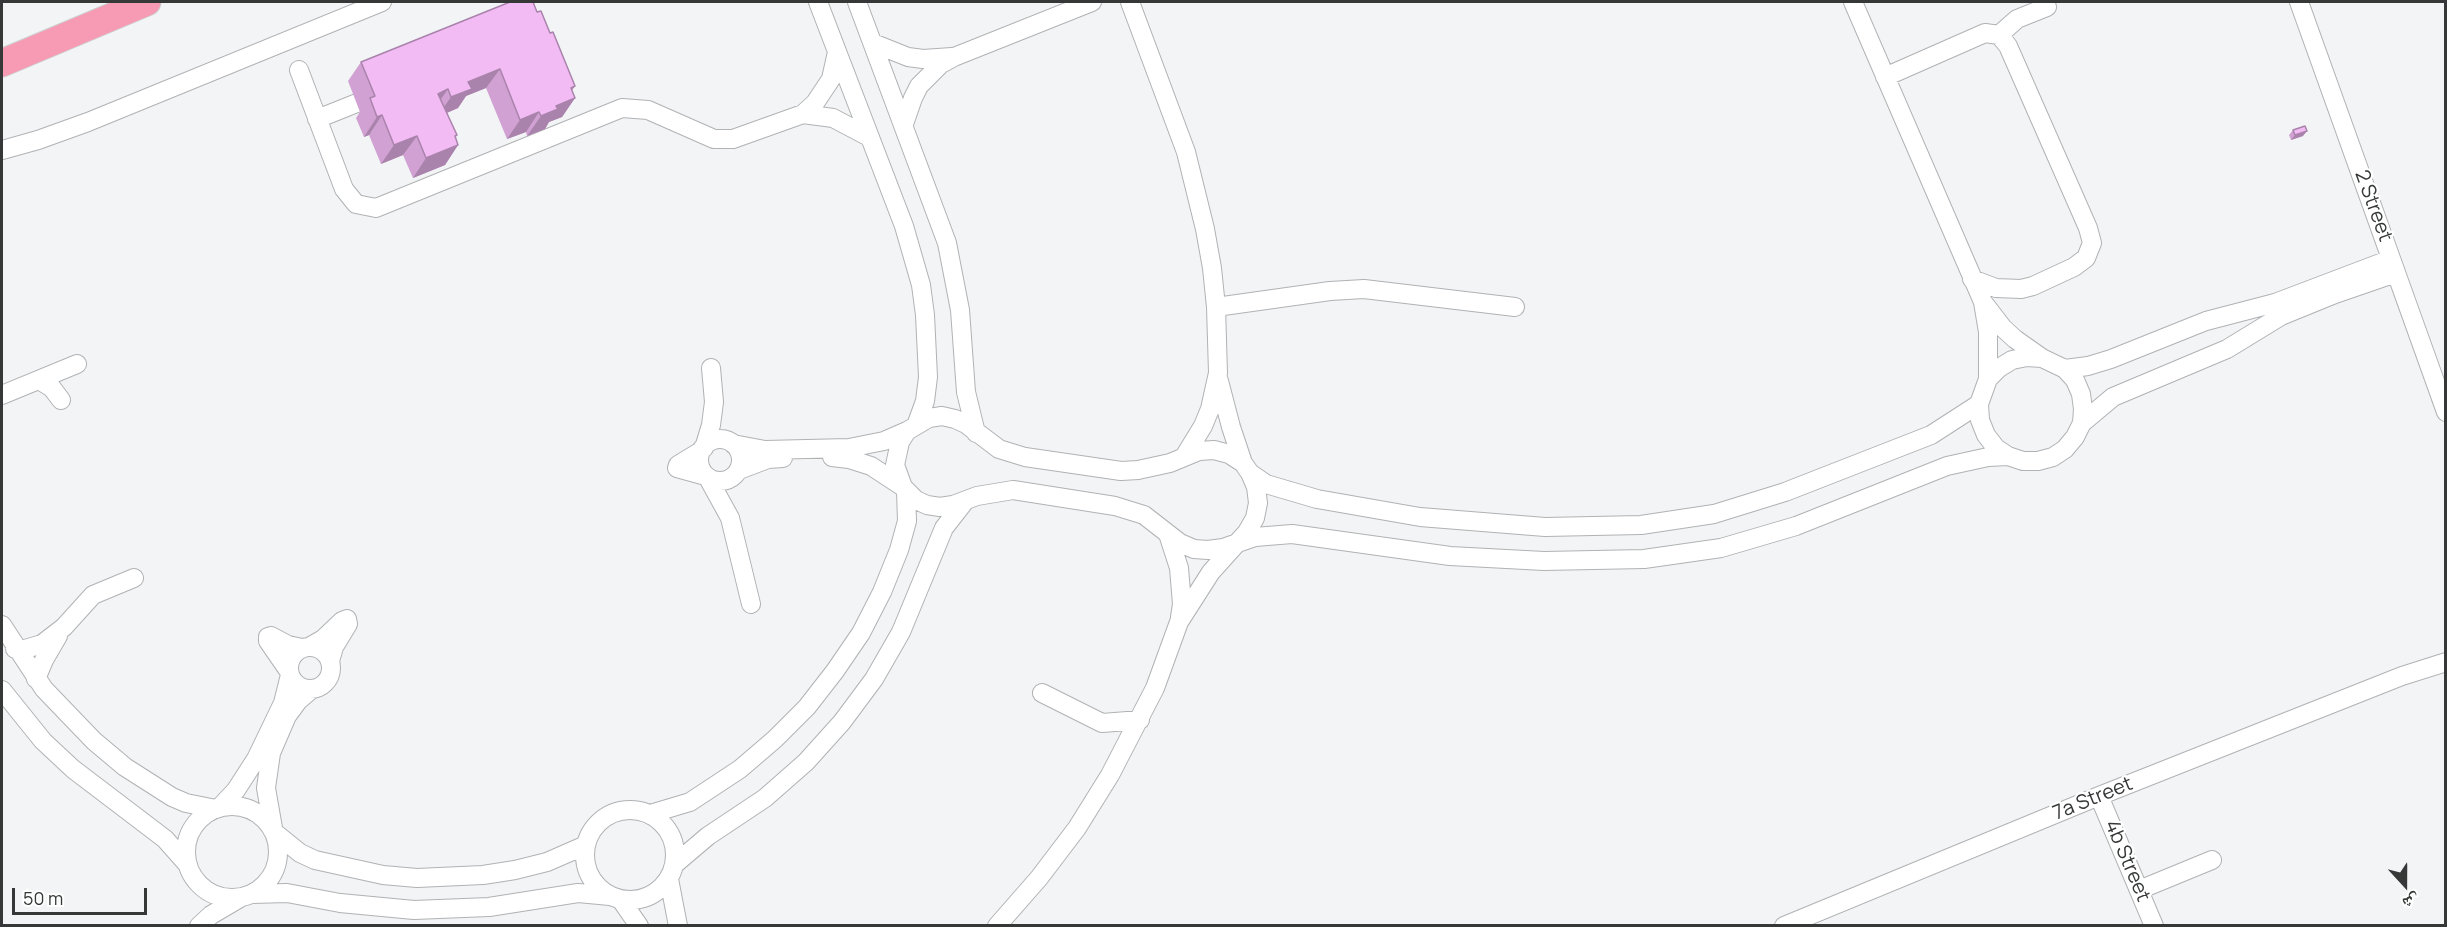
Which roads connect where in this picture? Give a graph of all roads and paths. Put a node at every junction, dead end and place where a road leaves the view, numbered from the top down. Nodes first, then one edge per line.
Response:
1 (147, 2) edge
2 (382, 2) edge
3 (818, 2) edge
4 (857, 2) edge
5 (1092, 2) edge
6 (1130, 2) edge
7 (1853, 2) edge
8 (2299, 2) edge
9 (2047, 7) dead end
10 (1999, 35) junction
11 (873, 43) junction
12 (837, 52) junction
13 (954, 57) junction
14 (2, 63) edge
15 (299, 70) dead end
16 (1885, 76) junction
17 (354, 98) dead end
18 (315, 114) junction
19 (803, 114) junction
20 (904, 124) junction
21 (869, 137) junction
22 (2, 150) edge
23 (2394, 266) junction
24 (1972, 279) junction
25 (2333, 288) junction
26 (1983, 302) junction
27 (1216, 307) junction
28 (1515, 307) dead end
29 (2042, 358) junction
30 (77, 364) dead end
31 (711, 368) dead end
32 (2065, 369) junction
33 (1218, 373) junction
34 (1988, 379) junction
35 (39, 380) junction
36 (2, 394) edge
37 (61, 400) dead end
38 (714, 402) junction
39 (1979, 404) junction
40 (2445, 411) edge
41 (2082, 423) junction
42 (912, 427) junction
43 (976, 433) junction
44 (733, 443) junction
45 (702, 449) junction
46 (808, 453) junction
47 (2008, 456) junction
48 (1184, 457) junction
49 (1247, 468) junction
50 (738, 472) junction
51 (707, 477) junction
52 (904, 489) junction
53 (965, 500) junction
54 (730, 518) junction
55 (1168, 534) junction
56 (1237, 543) junction
57 (134, 578) dead end
58 (751, 604) dead end
59 (1179, 622) junction
60 (2, 625) edge
61 (64, 627) junction
62 (305, 647) junction
63 (15, 649) junction
64 (2445, 653) edge
65 (330, 661) junction
66 (2445, 662) edge
67 (289, 672) junction
68 (2402, 676) junction
69 (36, 679) junction
70 (312, 689) junction
71 (2, 690) edge
72 (1042, 693) dead end
73 (1140, 720) junction
74 (271, 739) junction
75 (2099, 796) junction
76 (218, 808) junction
77 (650, 814) junction
78 (273, 830) junction
79 (585, 845) junction
80 (2212, 860) dead end
81 (188, 865) junction
82 (672, 872) junction
83 (2139, 890) junction
84 (247, 895) junction
85 (615, 898) junction
86 (199, 926) edge
87 (639, 926) edge
88 (678, 926) edge
89 (997, 926) edge
90 (1784, 926) edge
91 (2154, 926) edge

1 - 14 highway
2 - 22 street
3 - 12 street
4 - 11 street
5 - 13 street
6 - 27 street
7 - 16 street
8 - 23 street, 2 Street
9 - 10 street
10 - 16 street
10 - 24 street
11 - 13 street
11 - 20 street
12 - 19 street
12 - 21 street
13 - 20 street
15 - 18 street
16 - 24 street
17 - 18 street
18 - 19 street
19 - 21 street
20 - 43 street
21 - 42 street
23 - 25 street
23 - 40 street, 2 Street
24 - 26 street
25 - 32 street
25 - 41 street
26 - 29 street
26 - 34 street
27 - 28 street
27 - 33 street
29 - 32 street
29 - 34 street
30 - 35 street
31 - 38 street
32 - 41 street
33 - 48 street
33 - 49 street
34 - 39 street
35 - 36 street
35 - 37 street
38 - 44 street
38 - 45 street
39 - 47 street
39 - 49 street
41 - 47 street
42 - 43 street
42 - 46 street
42 - 52 street
43 - 48 street
44 - 45 street
44 - 46 street
44 - 50 street
45 - 51 street
46 - 50 street
46 - 52 street
47 - 56 street
48 - 49 street
49 - 56 street
50 - 51 street
50 - 54 street
51 - 54 street
52 - 53 street
52 - 77 street
53 - 55 street
53 - 82 street
54 - 58 street
55 - 56 street
55 - 59 street
56 - 59 street
57 - 61 street
59 - 73 street
60 - 63 street
61 - 63 street
61 - 69 street
62 - 65 street
62 - 65 street
62 - 67 street
62 - 67 street
63 - 69 street
64 - 68 street
65 - 70 street
66 - 68 street
67 - 70 street
67 - 74 street
68 - 75 street, 7a Street
69 - 76 street
70 - 74 street
71 - 81 street
72 - 73 street
73 - 89 street
74 - 76 street
74 - 78 street
75 - 83 street, 4b Street
75 - 90 street, 7a Street
76 - 78 street
76 - 81 street
77 - 79 street
77 - 82 street
78 - 79 street
78 - 84 street
79 - 85 street
80 - 83 street
81 - 84 street
82 - 85 street
82 - 88 street
83 - 91 street, 4b Street
84 - 85 street
84 - 86 street
85 - 87 street

